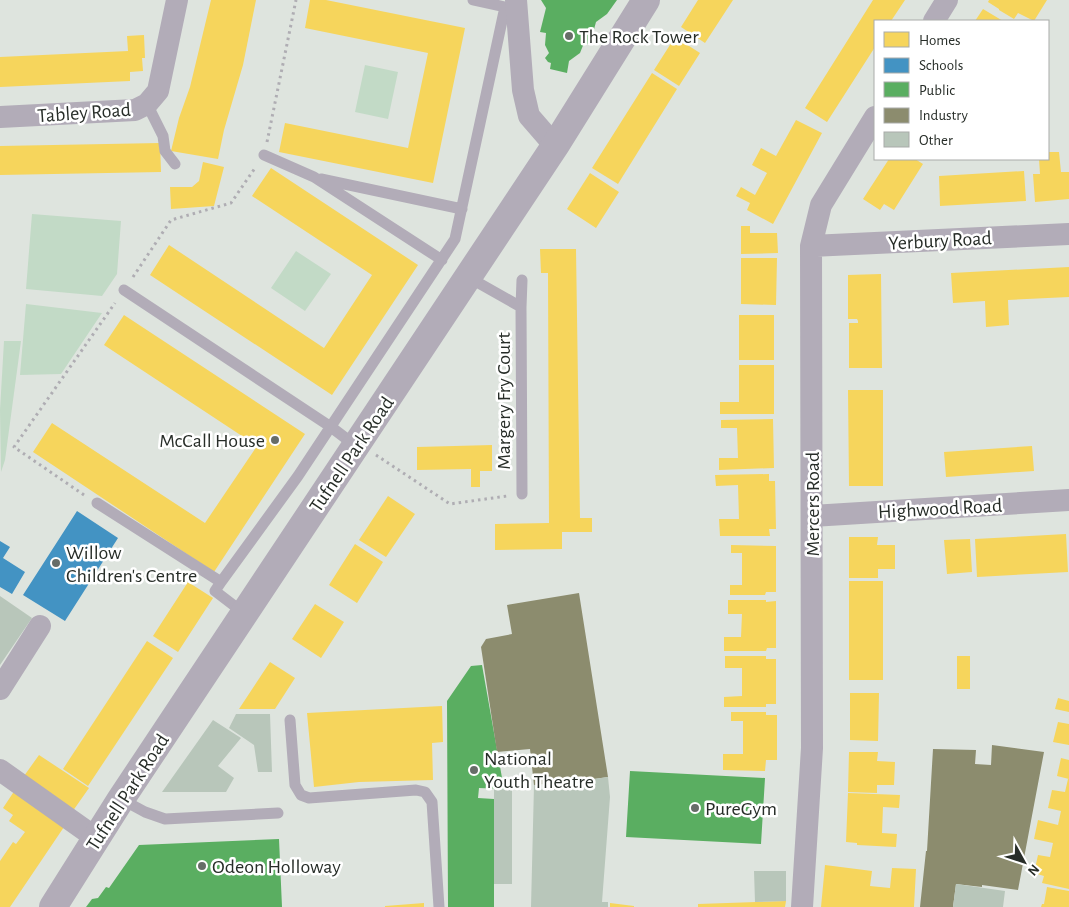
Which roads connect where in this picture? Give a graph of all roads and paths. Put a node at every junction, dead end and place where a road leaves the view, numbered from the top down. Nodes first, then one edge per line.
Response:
1 (177, 0) edge
2 (296, 0) edge
3 (474, 0) edge
4 (516, 0) edge
5 (646, 0) edge
6 (947, 0) edge
7 (935, 20) edge
8 (147, 104) junction
9 (0, 117) edge
10 (874, 120) edge
11 (555, 146) junction
12 (264, 155) junction
13 (175, 164) dead end
14 (314, 177) junction
15 (462, 209) junction
16 (1069, 234) edge
17 (811, 246) junction
18 (442, 260) junction
19 (468, 278) junction
20 (522, 280) dead end
21 (124, 290) junction
22 (521, 307) junction
23 (331, 427) junction
24 (357, 444) junction
25 (522, 494) joint
26 (1069, 500) edge
27 (97, 504) joint
28 (812, 516) junction
29 (221, 582) junction
30 (245, 614) junction
31 (40, 626) dead end
32 (0, 690) edge
33 (290, 720) dead end
34 (0, 770) edge
35 (121, 799) junction
36 (278, 813) dead end
37 (96, 838) junction
38 (53, 907) edge
39 (439, 907) edge
40 (802, 907) edge

1 - 8 street, Tabley Road
2 - 12 path
3 - 15 lane
4 - 11 street
5 - 11 street, Tufnell Park Road
6 - 7 street
8 - 9 street, Tabley Road
8 - 13 lane
10 - 17 street, Mercers Road
11 - 19 street, Tufnell Park Road
12 - 14 lane
12 - 21 path
14 - 15 lane
14 - 18 lane
15 - 18 lane
16 - 17 street, Yerbury Road
17 - 28 street, Mercers Road
18 - 23 lane
19 - 22 lane, Margery Fry Court
19 - 24 street, Tufnell Park Road
20 - 22 lane, Margery Fry Court
21 - 23 lane
21 - 27 path
22 - 25 lane, Margery Fry Court
23 - 24 lane
23 - 29 lane
24 - 25 path
24 - 30 street, Tufnell Park Road
26 - 28 street, Highwood Road
27 - 29 lane
28 - 40 street, Mercers Road
29 - 30 lane
30 - 35 street, Tufnell Park Road
31 - 32 street
33 - 39 lane
34 - 37 street
35 - 36 lane
35 - 37 street, Tufnell Park Road
37 - 38 street, Tufnell Park Road

